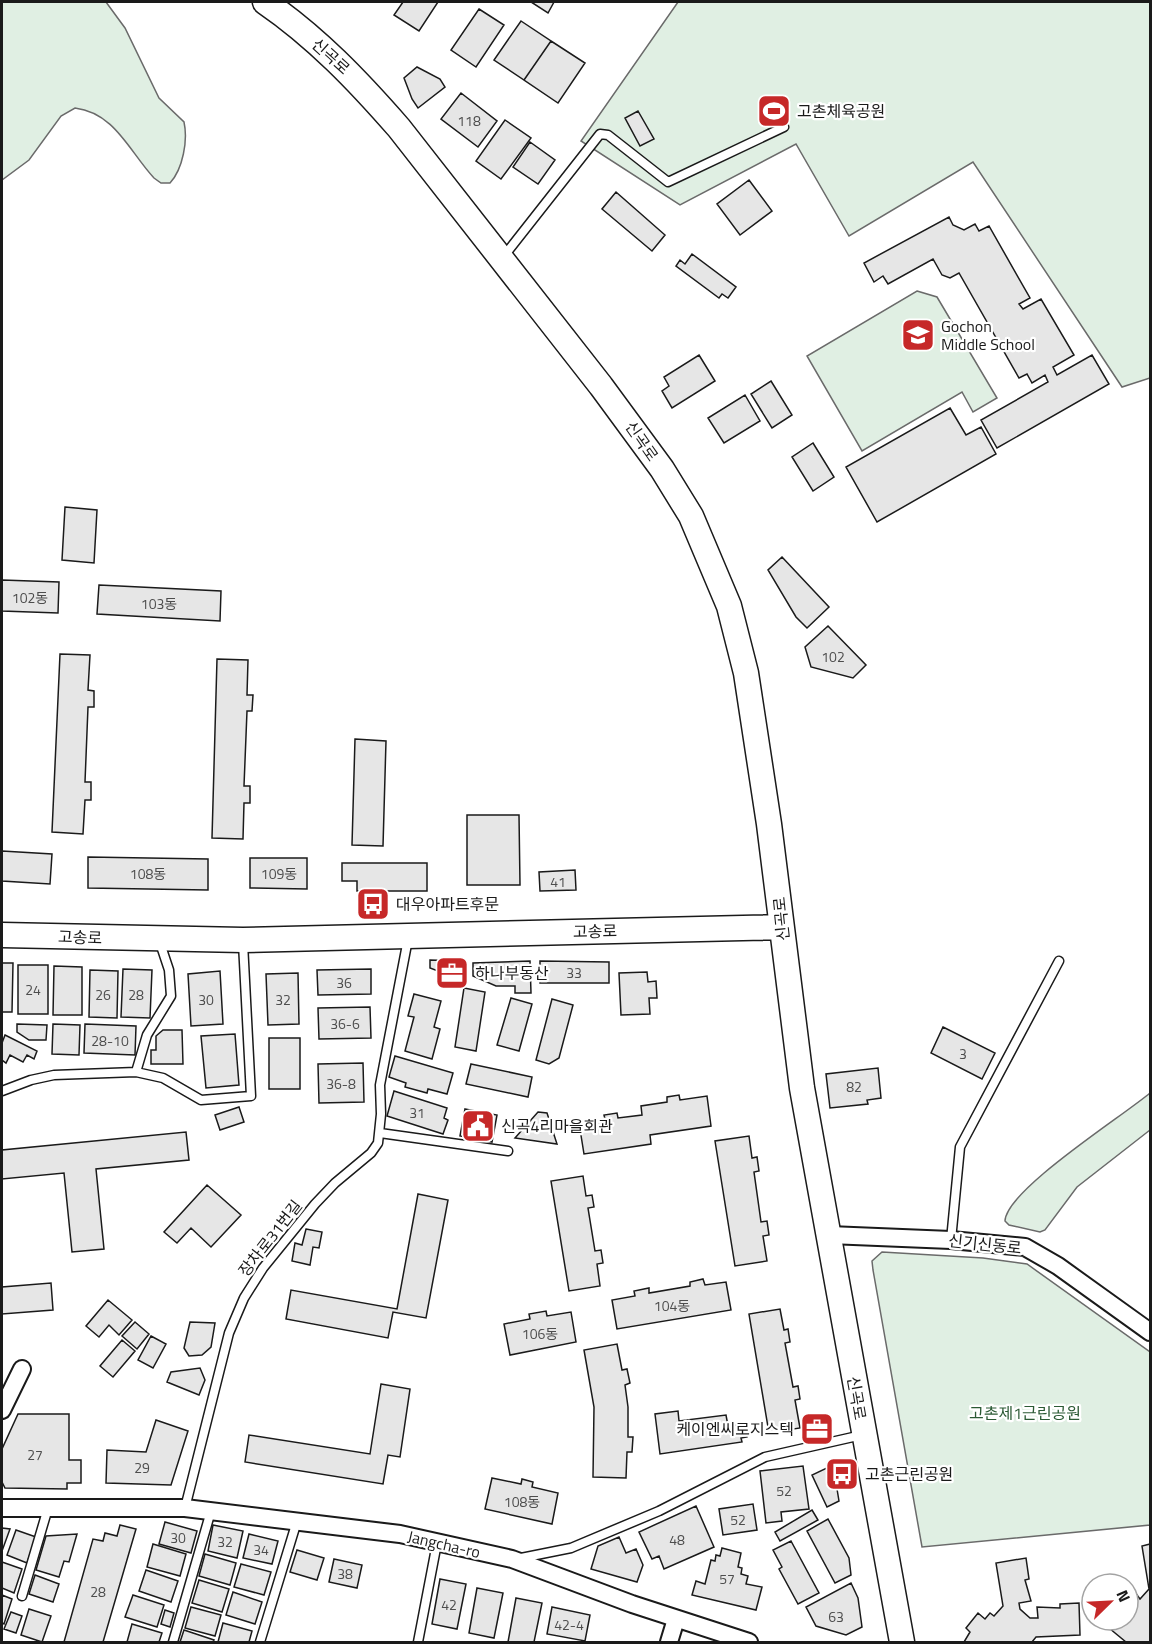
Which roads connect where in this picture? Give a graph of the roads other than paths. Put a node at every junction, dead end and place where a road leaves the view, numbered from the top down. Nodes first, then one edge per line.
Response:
1 (264, 2) edge
2 (784, 127) dead end
3 (502, 259) junction
4 (781, 927) junction
5 (2, 935) edge
6 (409, 935) junction
7 (159, 940) junction
8 (243, 940) junction
9 (1059, 960) dead end
10 (136, 1072) junction
11 (2, 1091) edge
12 (380, 1133) junction
13 (508, 1151) dead end
14 (829, 1235) junction
15 (951, 1239) junction
16 (1150, 1332) edge
17 (13, 1376) edge
18 (2, 1410) edge
19 (863, 1435) junction
20 (2, 1508) edge
21 (48, 1508) junction
22 (185, 1508) junction
23 (212, 1510) junction
24 (297, 1521) junction
25 (437, 1543) junction
26 (512, 1559) junction
27 (22, 1596) dead end
28 (676, 1619) junction
29 (173, 1642) edge
30 (260, 1642) edge
31 (418, 1642) edge
32 (669, 1642) edge
33 (749, 1642) edge
34 (902, 1642) edge

1 - 3 street, 신곡로
2 - 3 lane
3 - 4 street, 신곡로
4 - 6 street, 고송로
4 - 14 street, 신곡로
5 - 7 street, 고송로
6 - 8 street, 고송로
6 - 12 lane
7 - 8 street, 고송로
7 - 10 lane
8 - 10 lane
9 - 15 lane
10 - 11 lane
12 - 13 lane
12 - 22 lane, 장차로31번길
14 - 15 street, 신기신동로
14 - 19 street, 신곡로
15 - 16 street, 신기신동로
17 - 18 street
19 - 26 lane, Jangcha-ro
19 - 34 street, 신곡로
20 - 21 street, Jangcha-ro
21 - 22 street, Jangcha-ro
21 - 27 lane
22 - 23 street, Jangcha-ro
23 - 24 street, Jangcha-ro
23 - 29 lane
24 - 25 street, Jangcha-ro
24 - 30 lane
25 - 26 street, Jangcha-ro
25 - 31 lane
26 - 28 street
28 - 32 street
28 - 33 street

